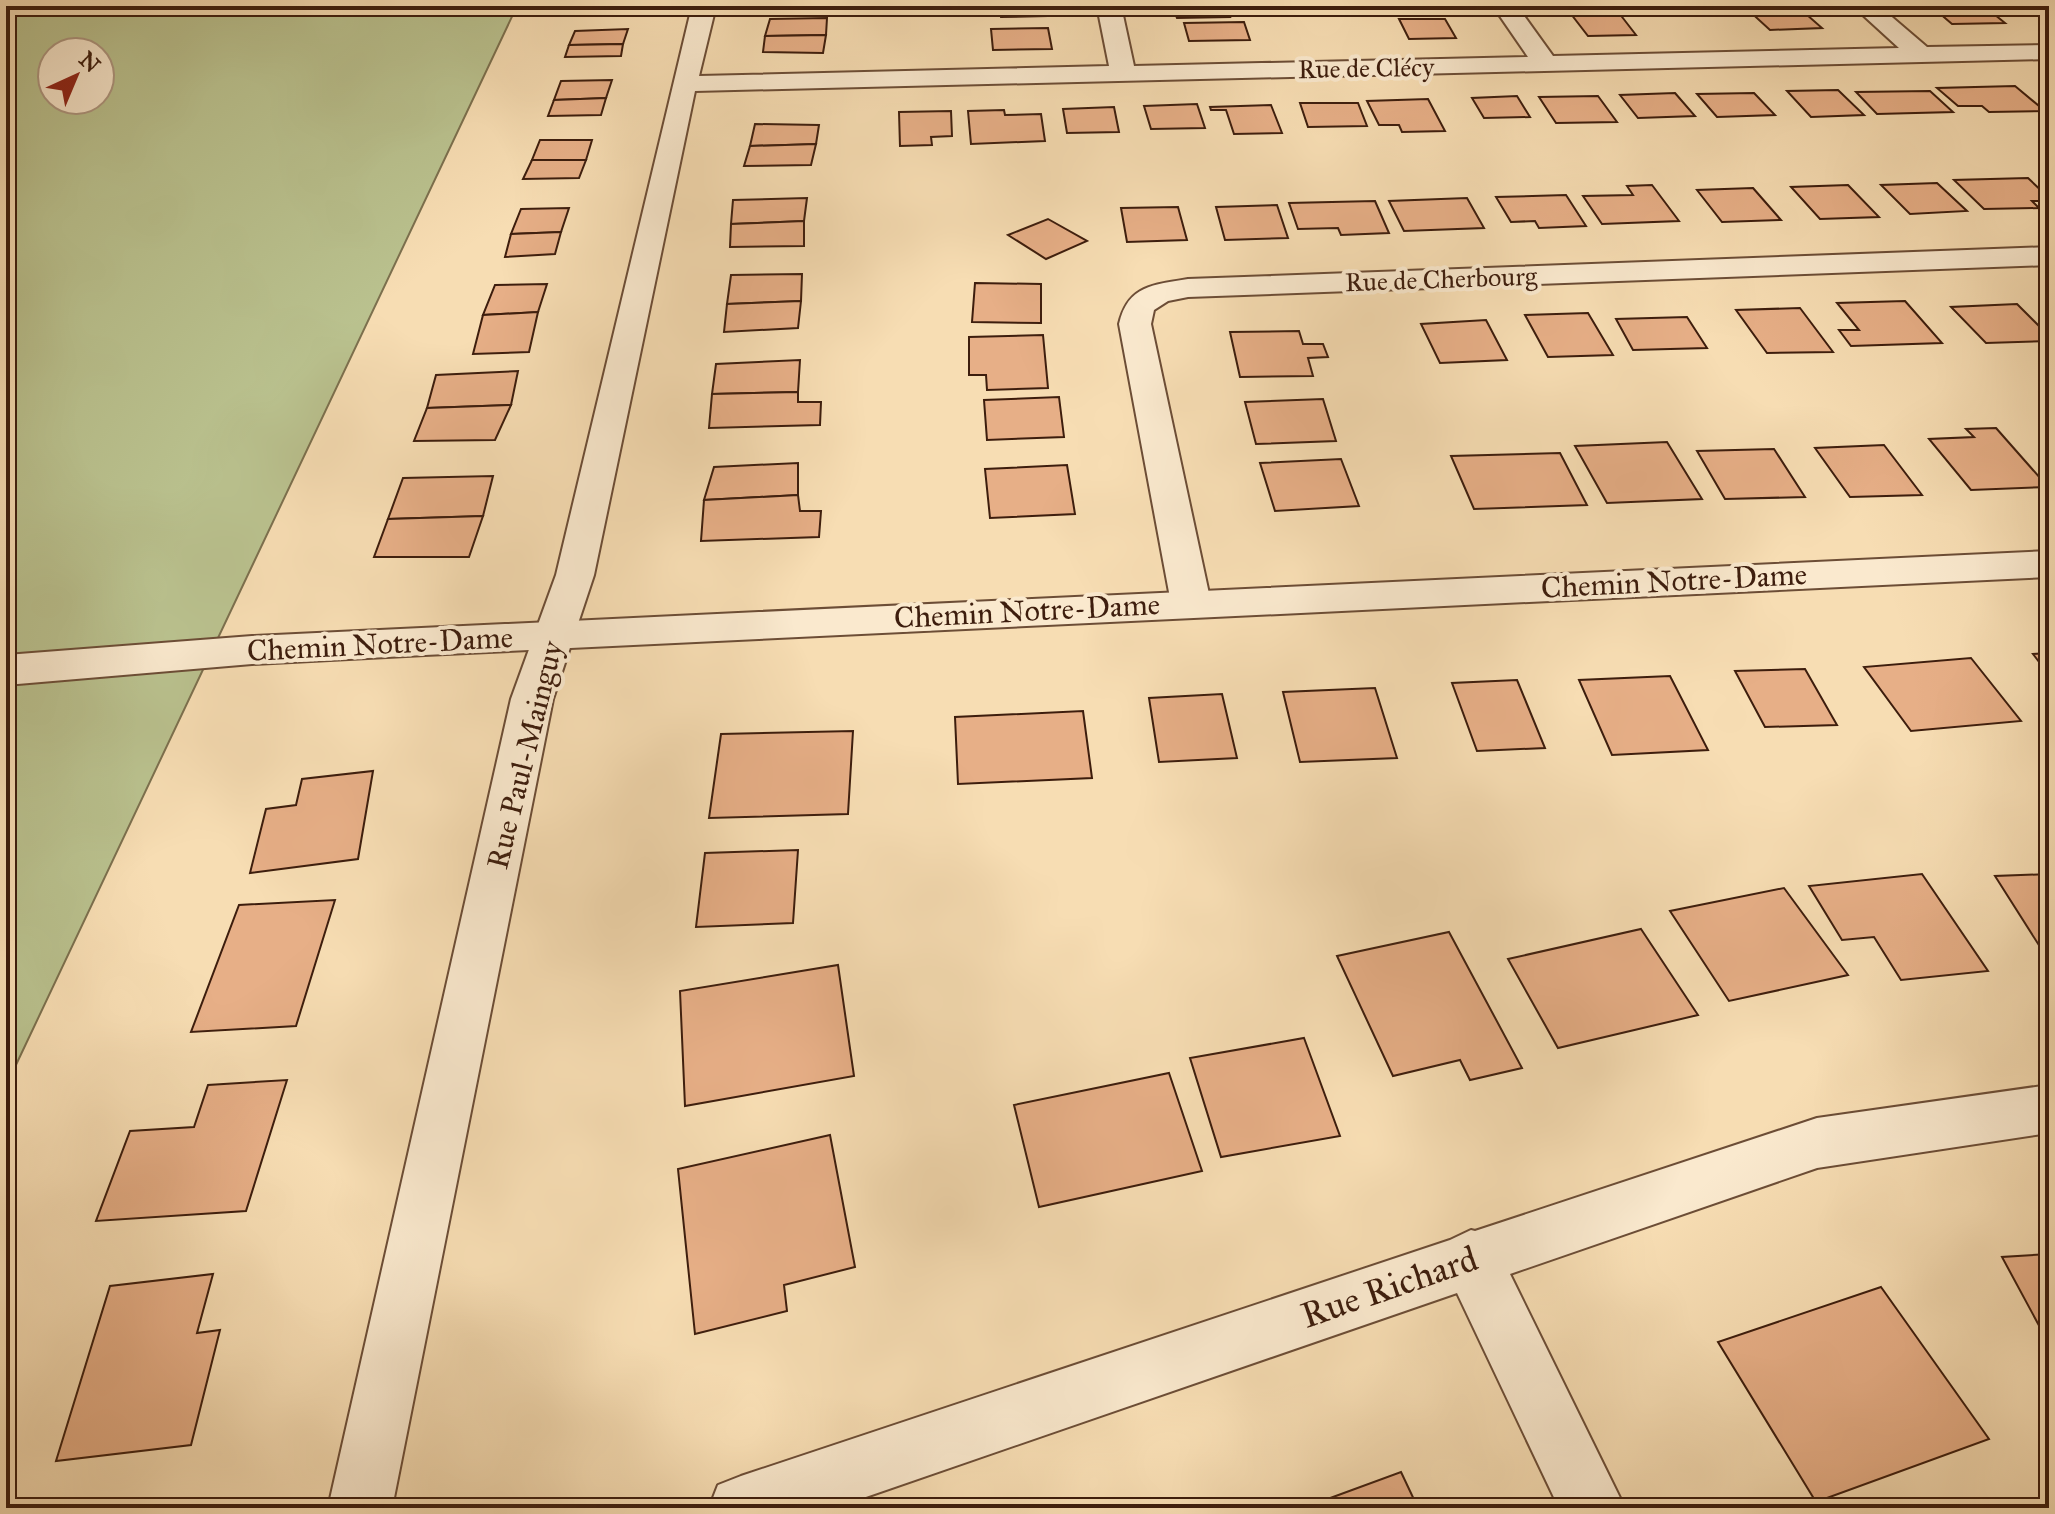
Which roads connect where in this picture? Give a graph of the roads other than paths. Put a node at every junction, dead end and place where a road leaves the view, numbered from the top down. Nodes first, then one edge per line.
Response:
1 (704, 6) edge
2 (1109, 6) edge
3 (1505, 6) edge
4 (1865, 6) edge
5 (2049, 52) edge
6 (1920, 54) junction
7 (1546, 64) junction
8 (1123, 74) junction
9 (684, 84) junction
10 (2049, 256) edge
11 (2049, 564) edge
12 (1191, 603) junction
13 (554, 635) junction
14 (6, 670) edge
15 (2049, 1109) edge
16 (1471, 1258) junction
17 (360, 1508) edge
18 (741, 1508) edge
19 (1593, 1508) edge

1 - 9 street, Rue Paul-Mainguy
2 - 8 street
3 - 7 street
4 - 6 street
5 - 6 street, Rue de Clécy
6 - 7 street, Rue de Clécy
7 - 8 street, Rue de Clécy
8 - 9 street, Rue de Clécy
9 - 13 street, Rue Paul-Mainguy
10 - 12 street, Rue de Cherbourg
11 - 12 street, Chemin Notre-Dame
12 - 13 street, Chemin Notre-Dame
13 - 14 street, Chemin Notre-Dame
13 - 17 street, Rue Paul-Mainguy
15 - 16 street, Rue Richard
16 - 18 street, Rue Richard
16 - 19 street

